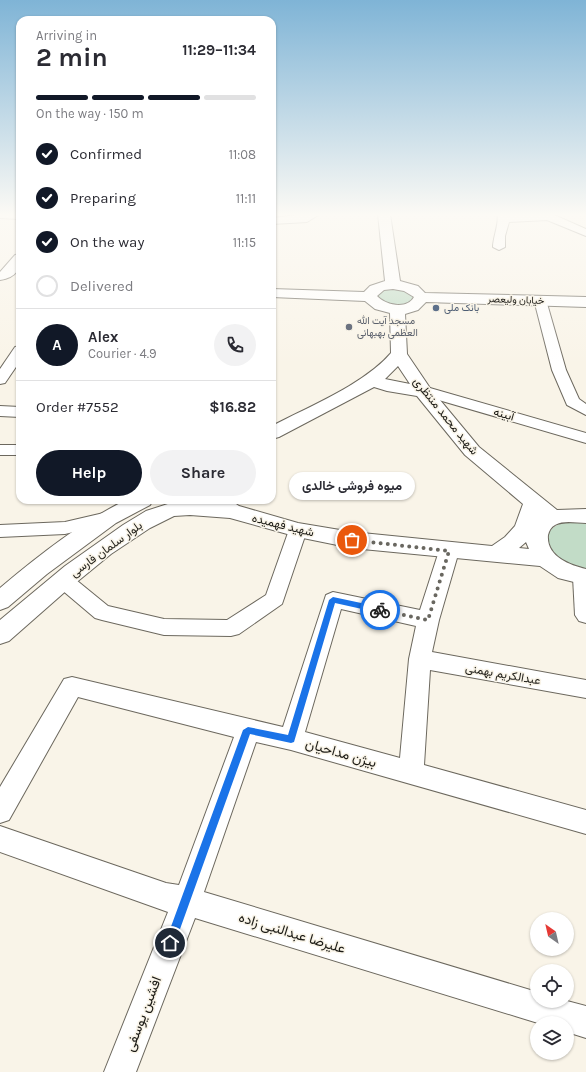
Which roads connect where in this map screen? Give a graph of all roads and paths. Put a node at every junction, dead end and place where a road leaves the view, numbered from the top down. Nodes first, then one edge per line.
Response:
1 (15, 264) edge
2 (390, 264) edge
3 (6, 276) edge
4 (393, 285) junction
5 (276, 293) edge
6 (369, 297) junction
7 (421, 297) junction
8 (540, 300) junction
9 (586, 302) edge
10 (398, 309) junction
11 (399, 354) junction
12 (16, 356) edge
13 (0, 380) edge
14 (380, 383) junction
15 (423, 391) junction
16 (586, 410) edge
17 (0, 411) edge
18 (16, 412) edge
19 (276, 431) edge
20 (586, 438) edge
21 (276, 447) edge
22 (0, 450) edge
23 (16, 450) edge
24 (531, 500) junction
25 (135, 504) edge
26 (223, 506) edge
27 (586, 516) edge
28 (552, 517) junction
29 (108, 518) junction
30 (298, 530) junction
31 (0, 531) edge
32 (449, 551) junction
33 (493, 555) junction
34 (546, 559) junction
35 (585, 577) edge
36 (63, 580) junction
37 (0, 601) edge
38 (586, 615) edge
39 (428, 620) junction
40 (0, 634) edge
41 (420, 659) junction
42 (586, 689) edge
43 (248, 730) junction
44 (291, 739) junction
45 (411, 773) junction
46 (0, 811) edge
47 (586, 822) edge
48 (0, 839) edge
49 (187, 901) junction
50 (586, 1022) edge
51 (120, 1072) edge

1 - 3 main road
2 - 4 main road
4 - 6 main road
4 - 7 main road
5 - 6 main road
6 - 10 main road
7 - 8 main road, خیابان ولیعصر
7 - 10 main road
8 - 9 main road, خیابان ولیعصر
8 - 16 street
10 - 11 main road
11 - 14 main road
11 - 15 main road, شهید محمد منتظری
12 - 13 street
14 - 15 main road
14 - 19 main road
14 - 21 main road
15 - 20 street, آبینه
15 - 24 main road, شهید محمد منتظری
17 - 18 street
22 - 23 street
24 - 28 main road, شهید محمد منتظری
24 - 33 main road
25 - 29 main road, بلوار سلمان فارسی
26 - 30 main road, شهید فهمیده
26 - 36 main road, بلوار سلمان فارسی
27 - 28 main road
28 - 34 main road
29 - 31 street
29 - 37 main road, بلوار سلمان فارسی
30 - 32 main road, شهید فهمیده
30 - 36 street
32 - 33 main road, شهید فهمیده
32 - 39 street
33 - 34 main road, شهید فهمیده
34 - 35 main road
35 - 38 street
36 - 40 main road, بلوار سلمان فارسی
39 - 41 street
39 - 44 street
41 - 42 street, عبدالکریم بهمنی
41 - 45 street
43 - 44 street, بیژن مداحیان
43 - 46 street, بیژن مداحیان
43 - 49 street, افشین یوسفی
44 - 45 street, بیژن مداحیان
45 - 47 street, بیژن مداحیان
48 - 49 street, علیرضا عبدالنبی زاده
49 - 50 street, علیرضا عبدالنبی زاده
49 - 51 street, افشین یوسفی

